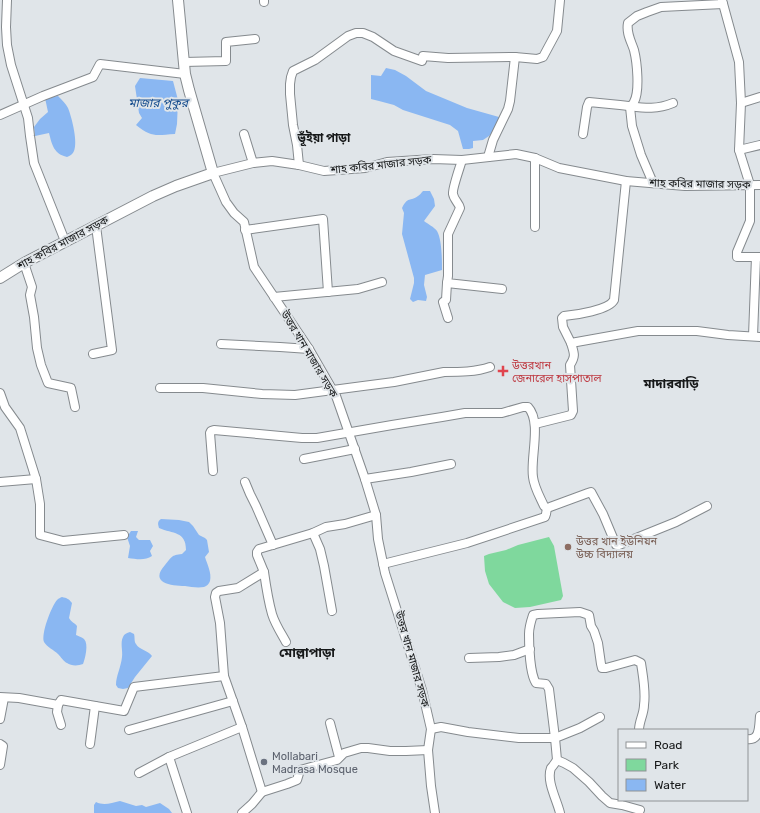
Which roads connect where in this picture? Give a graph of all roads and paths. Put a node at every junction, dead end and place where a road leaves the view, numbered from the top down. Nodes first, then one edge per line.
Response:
1 (7, 0) edge
2 (178, 0) edge
3 (560, 0) edge
4 (723, 2) edge
5 (255, 39) dead end
6 (515, 57) junction
7 (184, 62) junction
8 (185, 74) junction
9 (760, 97) edge
10 (673, 103) dead end
11 (741, 103) junction
12 (24, 104) junction
13 (630, 107) junction
14 (0, 115) edge
15 (244, 134) dead end
16 (583, 134) dead end
17 (760, 145) edge
18 (739, 150) junction
19 (488, 157) junction
20 (536, 158) junction
21 (462, 160) junction
22 (253, 163) junction
23 (299, 165) junction
24 (213, 173) junction
25 (626, 181) junction
26 (653, 183) junction
27 (750, 185) junction
28 (760, 185) edge
29 (96, 226) junction
30 (534, 227) dead end
31 (245, 230) junction
32 (65, 241) junction
33 (758, 257) edge
34 (24, 263) junction
35 (0, 278) edge
36 (382, 282) dead end
37 (447, 283) junction
38 (502, 289) dead end
39 (328, 292) junction
40 (274, 297) junction
41 (448, 318) dead end
42 (756, 337) edge
43 (570, 343) junction
44 (221, 344) dead end
45 (309, 349) junction
46 (93, 354) dead end
47 (490, 367) dead end
48 (160, 388) dead end
49 (333, 390) junction
50 (0, 393) edge
51 (75, 407) dead end
52 (535, 424) junction
53 (349, 433) junction
54 (355, 449) junction
55 (304, 459) dead end
56 (451, 464) dead end
57 (213, 471) dead end
58 (36, 479) junction
59 (365, 479) junction
60 (0, 482) edge
61 (245, 482) dead end
62 (707, 506) dead end
63 (547, 508) junction
64 (376, 515) junction
65 (313, 532) junction
66 (124, 535) dead end
67 (273, 545) junction
68 (383, 564) junction
69 (264, 572) junction
70 (332, 611) dead end
71 (286, 642) dead end
72 (530, 649) junction
73 (469, 658) dead end
74 (224, 676) junction
75 (2, 697) edge
76 (233, 701) junction
77 (58, 705) junction
78 (95, 706) junction
79 (600, 716) dead end
80 (760, 716) edge
81 (0, 719) edge
82 (330, 723) dead end
83 (61, 726) dead end
84 (242, 728) junction
85 (430, 729) junction
86 (639, 729) edge
87 (129, 730) dead end
88 (555, 738) junction
89 (754, 738) edge
90 (0, 744) edge
91 (90, 744) dead end
92 (428, 750) junction
93 (169, 757) junction
94 (339, 757) junction
95 (557, 760) junction
96 (0, 765) edge
97 (138, 773) dead end
98 (262, 792) junction
99 (639, 801) edge
100 (641, 812) edge
101 (187, 813) edge
102 (242, 813) edge
103 (435, 813) edge
104 (560, 813) edge

1 - 12 street
2 - 7 main road, উত্তর খান মাজার সড়ক
3 - 6 street
4 - 11 street
4 - 13 street
5 - 7 street
6 - 19 street
6 - 23 street
7 - 8 main road, উত্তর খান মাজার সড়ক
8 - 12 street
8 - 24 main road, উত্তর খান মাজার সড়ক
9 - 11 street
10 - 13 street
11 - 18 street
12 - 14 street
12 - 32 street
13 - 16 street
13 - 26 street
15 - 22 street
17 - 18 street
18 - 27 street
19 - 20 street, শাহ কবির মাজার সড়ক
19 - 21 street, শাহ কবির মাজার সড়ক
20 - 25 street, শাহ কবির মাজার সড়ক
20 - 30 street
21 - 23 street, শাহ কবির মাজার সড়ক
21 - 37 street
22 - 23 street, শাহ কবির মাজার সড়ক
22 - 24 street, শাহ কবির মাজার সড়ক
24 - 29 main road, শাহ কবির মাজার সড়ক
24 - 31 street, উত্তর খান মাজার সড়ক
25 - 26 street, শাহ কবির মাজার সড়ক
25 - 43 street
26 - 27 street, শাহ কবির মাজার সড়ক
27 - 28 street, শাহ কবির মাজার সড়ক
27 - 33 street
29 - 32 main road, শাহ কবির মাজার সড়ক
29 - 46 street
31 - 39 street
31 - 40 street, উত্তর খান মাজার সড়ক
32 - 34 main road, শাহ কবির মাজার সড়ক
33 - 42 street
34 - 35 main road, শাহ কবির মাজার সড়ক
34 - 51 street
36 - 39 street
37 - 38 street
37 - 41 street
39 - 40 street
40 - 45 street, উত্তর খান মাজার সড়ক
42 - 43 street
43 - 52 street
44 - 45 street
45 - 49 street, উত্তর খান মাজার সড়ক
47 - 49 street
48 - 49 street
49 - 53 street, উত্তর খান মাজার সড়ক
50 - 58 street
52 - 53 street
52 - 63 street
53 - 54 street, উত্তর খান মাজার সড়ক
53 - 57 street
54 - 55 street
54 - 59 street, উত্তর খান মাজার সড়ক
56 - 59 street
58 - 60 street
58 - 66 street
59 - 64 street, উত্তর খান মাজার সড়ক
61 - 67 street
62 - 63 street
63 - 68 street
64 - 65 street
64 - 68 street, উত্তর খান মাজার সড়ক
65 - 67 street
65 - 70 street
67 - 69 street
68 - 85 street, উত্তর খান মাজার সড়ক
69 - 71 street
69 - 74 street
72 - 73 street
72 - 86 street
72 - 88 street
74 - 76 street
74 - 78 street
75 - 77 street
75 - 81 street
76 - 84 street
76 - 87 street
77 - 78 street
77 - 83 street
78 - 91 street
79 - 88 street
80 - 89 street
82 - 94 street
84 - 93 street
84 - 98 street
85 - 88 street
85 - 92 street, উত্তর খান মাজার সড়ক
88 - 95 street
90 - 96 street
92 - 94 street
92 - 103 street, উত্তর খান মাজার সড়ক
93 - 97 street
93 - 101 street
94 - 98 street
95 - 100 street
95 - 104 street
98 - 102 street
99 - 100 street

